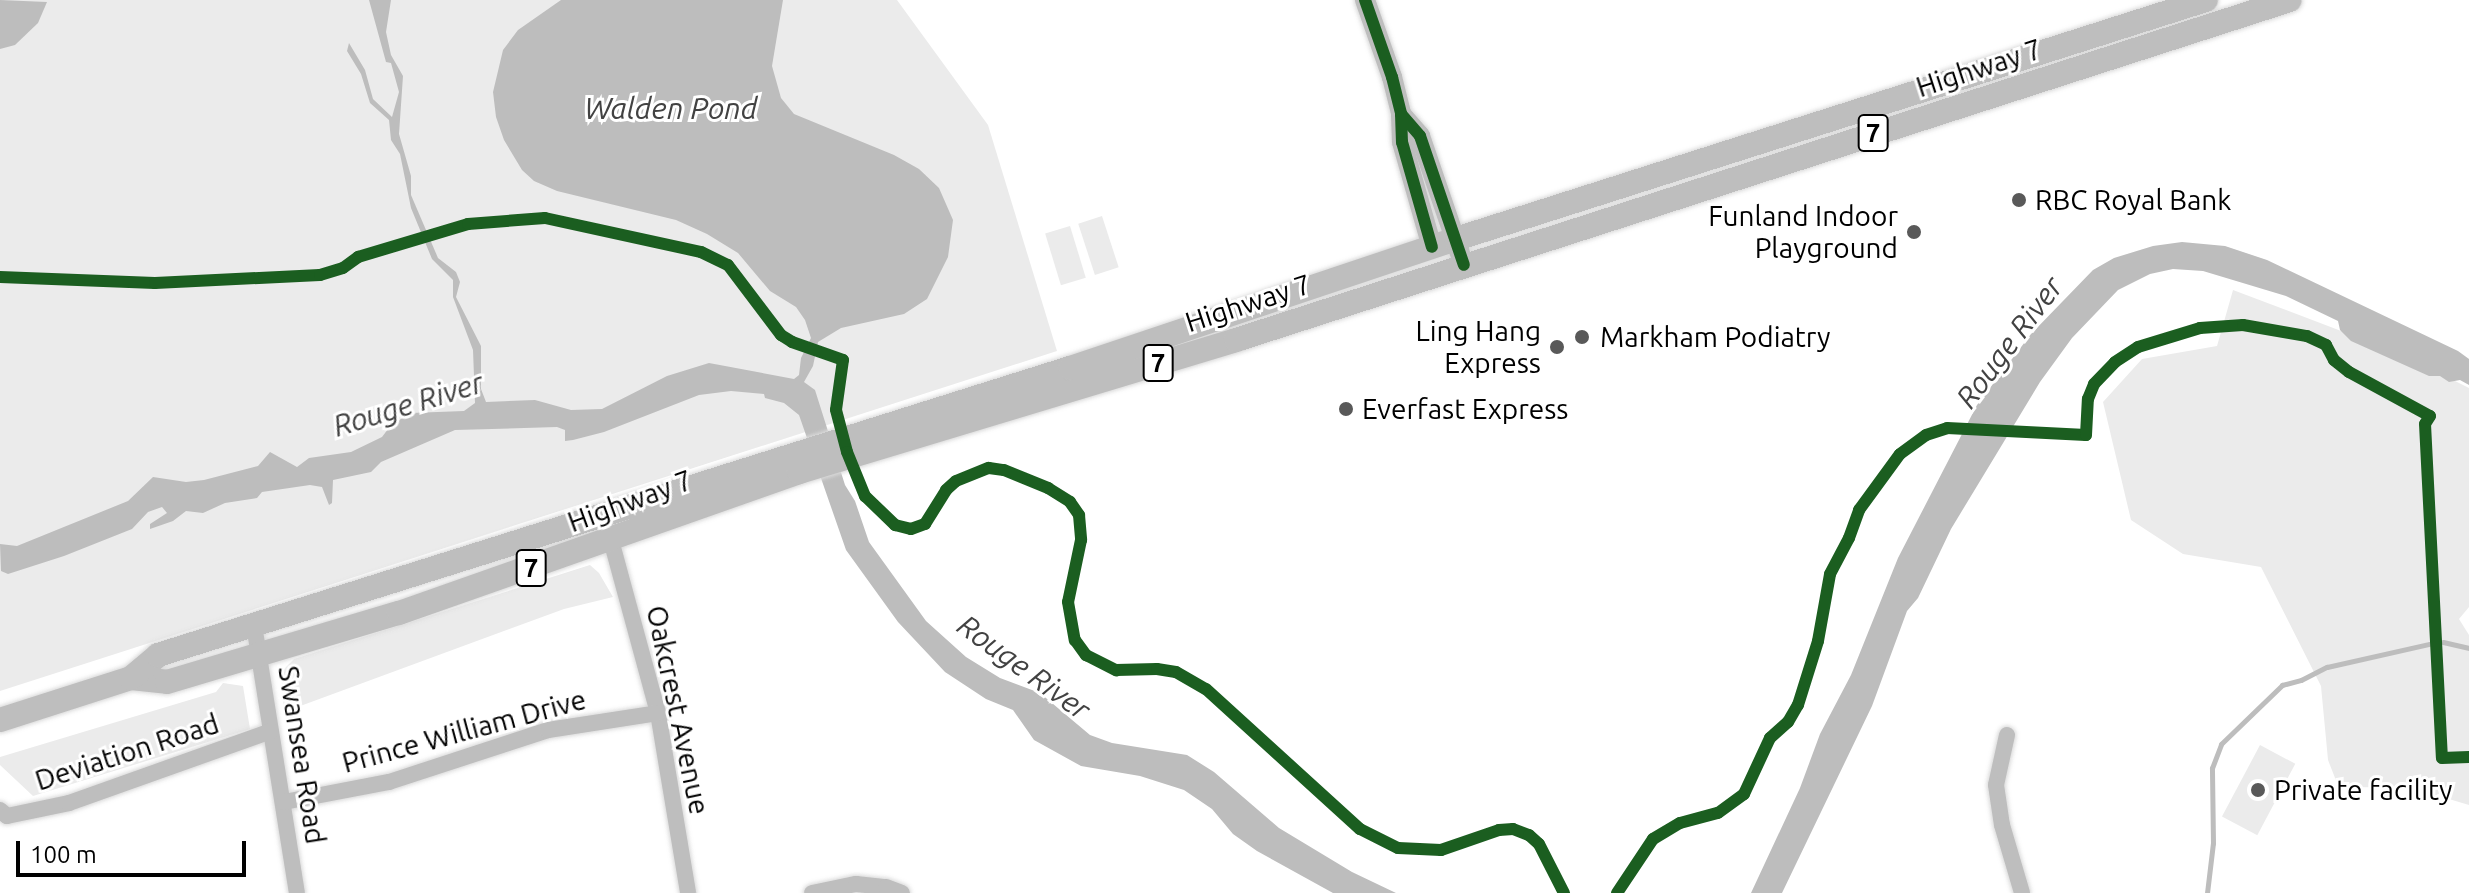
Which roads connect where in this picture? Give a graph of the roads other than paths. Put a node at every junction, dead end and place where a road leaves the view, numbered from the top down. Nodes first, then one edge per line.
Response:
1 (1365, 0) edge
2 (2206, 0) edge
3 (2290, 0) edge
4 (1401, 114) junction
5 (1456, 239) junction
6 (1432, 247) junction
7 (1464, 265) junction
8 (873, 440) junction
9 (797, 464) junction
10 (611, 540) junction
11 (254, 625) junction
12 (258, 653) junction
13 (131, 678) junction
14 (658, 713) junction
15 (0, 720) edge
16 (271, 731) junction
17 (2007, 735) dead end
18 (284, 802) junction
19 (0, 810) edge
20 (297, 893) edge
21 (688, 893) edge
22 (812, 893) edge
23 (902, 893) edge
24 (2022, 893) edge

1 - 4 street
2 - 5 main road, Highway 7 / 7
3 - 7 main road, Highway 7 / 7
4 - 5 street
4 - 6 street
5 - 6 main road, Highway 7 / 7
5 - 7 street
6 - 8 main road, Highway 7 / 7
7 - 8 main road, Highway 7 / 7
8 - 9 main road, Highway 7 / 7
9 - 10 main road, Highway 7 / 7
9 - 11 main road, Highway 7 / 7
10 - 12 main road, Highway 7 / 7
10 - 14 street, Oakcrest Avenue
11 - 12 street, Swansea Road
11 - 13 main road, Highway 7 / 7
12 - 13 main road, Highway 7 / 7
12 - 16 street, Swansea Road
13 - 15 main road, Highway 7 / 7
14 - 18 street, Prince William Drive
14 - 21 street, Oakcrest Avenue
16 - 18 street, Swansea Road
16 - 19 street, Deviation Road
17 - 24 street
18 - 20 street, Swansea Road
22 - 23 street

